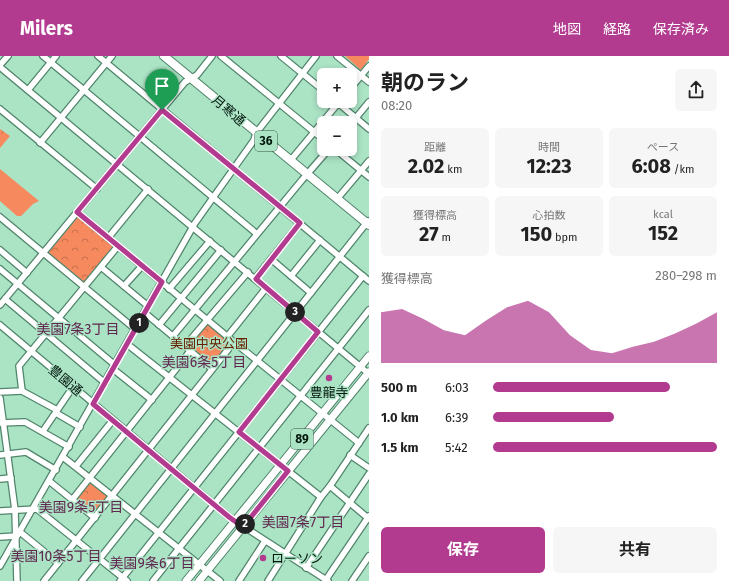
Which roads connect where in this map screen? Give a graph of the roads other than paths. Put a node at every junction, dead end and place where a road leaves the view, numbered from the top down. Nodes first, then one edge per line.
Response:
1 (8, 56) edge
2 (43, 56) edge
3 (56, 56) edge
4 (98, 56) edge
5 (112, 56) edge
6 (164, 56) edge
7 (212, 56) edge
8 (221, 56) edge
9 (281, 56) edge
10 (316, 56) edge
11 (337, 56) edge
12 (51, 62) junction
13 (106, 63) junction
14 (0, 66) edge
15 (369, 66) edge
16 (302, 74) junction
17 (361, 76) junction
18 (190, 78) junction
19 (357, 81) edge
20 (369, 82) edge
21 (317, 86) edge
22 (28, 90) junction
23 (84, 90) junction
24 (369, 102) edge
25 (279, 104) junction
26 (333, 108) edge
27 (345, 108) edge
28 (0, 109) edge
29 (162, 110) junction
30 (354, 116) edge
31 (357, 117) edge
32 (62, 118) junction
33 (357, 119) edge
34 (369, 128) edge
35 (256, 133) junction
36 (314, 133) junction
37 (317, 135) edge
38 (139, 137) junction
39 (40, 144) junction
40 (323, 156) edge
41 (343, 156) edge
42 (290, 161) junction
43 (369, 161) edge
44 (117, 164) junction
45 (234, 169) junction
46 (361, 171) junction
47 (308, 175) junction
48 (369, 177) edge
49 (97, 189) junction
50 (148, 190) junction
51 (213, 197) junction
52 (337, 199) junction
53 (280, 207) junction
54 (77, 212) junction
55 (0, 217) edge
56 (300, 223) junction
57 (368, 223) edge
58 (193, 227) junction
59 (258, 234) junction
60 (108, 238) junction
61 (320, 240) junction
62 (210, 241) junction
63 (118, 246) junction
64 (0, 250) edge
65 (221, 250) junction
66 (44, 253) junction
67 (340, 257) junction
68 (271, 259) junction
69 (234, 261) junction
70 (101, 266) junction
71 (142, 266) junction
72 (0, 269) edge
73 (248, 272) junction
74 (27, 273) junction
75 (291, 276) junction
76 (363, 276) junction
77 (256, 279) junction
78 (369, 281) edge
79 (162, 282) junction
80 (18, 284) junction
81 (124, 286) junction
82 (84, 287) junction
83 (266, 288) junction
84 (170, 289) junction
85 (311, 293) junction
86 (181, 298) junction
87 (5, 299) junction
88 (0, 306) edge
89 (148, 306) junction
90 (194, 309) junction
91 (369, 310) edge
92 (296, 312) junction
93 (145, 313) junction
94 (59, 318) junction
95 (207, 320) junction
96 (159, 324) junction
97 (0, 325) edge
98 (136, 329) junction
99 (318, 332) junction
100 (46, 334) junction
101 (173, 336) junction
102 (227, 337) junction
103 (234, 342) junction
104 (127, 344) junction
105 (185, 346) junction
106 (338, 349) junction
107 (191, 350) junction
108 (31, 352) junction
109 (369, 356) edge
110 (257, 361) junction
111 (114, 367) junction
112 (360, 367) junction
113 (212, 369) junction
114 (369, 373) edge
115 (170, 377) junction
116 (280, 380) junction
117 (105, 383) junction
118 (73, 387) junction
119 (22, 391) junction
120 (0, 392) edge
121 (192, 395) junction
122 (300, 396) junction
123 (0, 398) edge
124 (152, 400) junction
125 (93, 404) junction
126 (56, 412) junction
127 (215, 414) junction
128 (323, 414) junction
129 (330, 419) junction
130 (113, 420) junction
131 (2, 423) edge
132 (80, 427) junction
133 (369, 428) edge
134 (43, 431) junction
135 (127, 432) junction
136 (239, 432) junction
137 (359, 443) junction
138 (69, 447) junction
139 (259, 448) junction
140 (149, 450) junction
141 (8, 454) junction
142 (0, 455) edge
143 (63, 456) junction
144 (350, 456) junction
145 (280, 465) junction
146 (76, 466) junction
147 (369, 468) edge
148 (171, 469) junction
149 (56, 470) junction
150 (288, 471) junction
151 (369, 474) edge
152 (11, 478) junction
153 (90, 478) junction
154 (0, 479) edge
155 (49, 481) junction
156 (330, 486) junction
157 (194, 488) junction
158 (112, 495) junction
159 (321, 497) junction
160 (72, 500) junction
161 (350, 502) junction
162 (214, 505) junction
163 (34, 508) junction
164 (15, 510) junction
165 (0, 511) edge
166 (136, 513) junction
167 (94, 518) junction
168 (369, 518) edge
169 (235, 521) junction
170 (243, 527) junction
171 (159, 532) junction
172 (17, 536) junction
173 (0, 537) edge
174 (77, 540) junction
175 (265, 541) junction
176 (179, 548) junction
177 (285, 554) junction
178 (369, 556) edge
179 (100, 559) junction
180 (58, 563) junction
181 (200, 564) junction
182 (0, 566) edge
183 (306, 568) junction
184 (207, 571) junction
185 (124, 580) edge
186 (17, 581) edge
187 (44, 581) edge
188 (82, 581) edge
189 (153, 581) edge
190 (186, 581) edge
191 (199, 581) edge
192 (220, 581) edge
193 (239, 581) edge
194 (268, 581) edge
195 (326, 581) edge
196 (352, 581) edge

1 - 14 street
2 - 12 street
3 - 12 street
4 - 13 street
5 - 13 street
6 - 18 highway, 月寒通 / 36
7 - 18 street
8 - 25 street
9 - 16 street
10 - 16 street
11 - 17 street
12 - 22 street
12 - 23 street
13 - 23 street
13 - 29 street
14 - 22 street
15 - 17 street
16 - 21 street
16 - 25 street
17 - 19 street
17 - 20 street
18 - 29 street
18 - 35 highway, 月寒通 / 36
22 - 32 street
23 - 32 street
23 - 38 street
24 - 31 street
25 - 35 street
25 - 36 street
26 - 36 street
27 - 30 street
28 - 39 street
29 - 38 street
29 - 45 street
32 - 39 street
32 - 44 street
33 - 34 street
35 - 42 highway, 月寒通 / 36
35 - 45 street
36 - 37 street
36 - 42 street
38 - 44 street
38 - 51 street
39 - 49 street
40 - 47 street
41 - 46 street
42 - 47 highway, 月寒通 / 36
43 - 46 street
44 - 49 street
44 - 50 street
45 - 51 street
45 - 53 street
46 - 48 street
46 - 52 street
47 - 52 highway, 月寒通 / 36
47 - 53 street
49 - 54 street
50 - 58 street
50 - 60 street
51 - 58 street
51 - 59 street
52 - 57 highway, 月寒通 / 36
53 - 56 street
53 - 59 street
54 - 60 street
54 - 66 street
55 - 66 street
56 - 61 street
56 - 68 street
57 - 67 street
58 - 62 street
58 - 79 street
59 - 69 street
60 - 63 street
61 - 67 street
61 - 75 street
62 - 65 street
62 - 84 street
63 - 70 street
63 - 71 street
64 - 74 street
65 - 69 street
65 - 86 street
66 - 74 street
66 - 82 street
67 - 76 street
67 - 85 street
68 - 75 street
68 - 77 street
69 - 73 street
69 - 90 street
70 - 81 street
70 - 82 street
71 - 79 street
71 - 81 street
72 - 80 street
73 - 77 street
73 - 95 street
74 - 80 street
75 - 85 street
76 - 78 street
76 - 99 street
77 - 83 street
79 - 84 street
79 - 89 street
80 - 87 street
80 - 94 street
81 - 89 street
82 - 94 street
82 - 98 street
83 - 92 street
83 - 102 street
84 - 86 street
85 - 92 street
86 - 90 street
86 - 96 street
87 - 88 street
87 - 100 street
89 - 93 street
90 - 95 street
90 - 101 street
91 - 106 street
92 - 99 street
92 - 110 street
93 - 96 street
93 - 98 street
94 - 100 street
94 - 111 street
95 - 102 street
95 - 105 street
96 - 101 street
97 - 108 street, 豊園通
98 - 104 street
99 - 106 street
99 - 116 street
100 - 108 street
100 - 117 street
101 - 105 street
102 - 103 street
103 - 110 street
103 - 113 street
104 - 111 street
104 - 115 street
105 - 107 street
106 - 112 street
106 - 122 street
107 - 113 street
107 - 115 street
108 - 118 street, 豊園通
108 - 119 street
109 - 112 main road, 89
110 - 116 street
110 - 127 street
111 - 117 street
111 - 124 street
112 - 114 street
112 - 128 main road, 89
113 - 121 street
114 - 129 main road, 89
115 - 121 street
115 - 124 street
116 - 122 street
116 - 136 street
117 - 125 street
118 - 125 street, 豊園通
118 - 126 street
119 - 120 street
119 - 126 street
121 - 127 street
121 - 140 street
122 - 128 street
122 - 139 street
123 - 131 street
124 - 135 street
125 - 130 street, 豊園通
125 - 132 street
126 - 132 street
126 - 134 street
127 - 136 street
127 - 148 street
128 - 129 street
128 - 145 main road, 89
129 - 137 street
129 - 150 main road, 89
130 - 135 street, 豊園通
130 - 146 street
131 - 134 street
131 - 141 street
132 - 138 street
133 - 137 street
134 - 138 street
135 - 140 street, 豊園通
135 - 153 street
136 - 139 street
136 - 157 street
137 - 144 street
138 - 143 street
139 - 145 street
139 - 162 street
140 - 148 street, 豊園通
140 - 158 street
141 - 142 street
141 - 149 street
141 - 152 street
143 - 146 street
143 - 149 street
144 - 147 street
144 - 156 street
145 - 150 street
145 - 169 main road, 89
146 - 153 street
148 - 157 street, 豊園通
148 - 166 street
149 - 155 street
150 - 159 street
150 - 170 main road, 89
151 - 161 street
152 - 154 street
152 - 164 street
153 - 158 street
153 - 160 street
155 - 160 street
155 - 163 street
156 - 159 street
156 - 161 street
157 - 162 street, 豊園通
157 - 171 street
158 - 166 street
158 - 167 street
159 - 177 street
160 - 167 street
161 - 168 street
161 - 183 street
162 - 169 street, 豊園通
162 - 176 street
163 - 164 street
163 - 172 street
163 - 174 street
164 - 165 street
164 - 172 street
166 - 171 street
166 - 179 street
167 - 174 street
168 - 195 street
169 - 170 street, 豊園通
169 - 181 main road, 89
170 - 175 street, 豊園通
170 - 184 main road, 89
171 - 176 street
171 - 185 street
172 - 173 street
172 - 180 street
172 - 182 street
172 - 186 street
174 - 179 street
174 - 180 street
175 - 177 street, 豊園通
175 - 193 street
176 - 181 street
176 - 189 street
177 - 183 street, 豊園通
177 - 194 street
178 - 196 street
179 - 185 street
179 - 188 street
180 - 187 street
181 - 184 street
181 - 190 main road, 89
183 - 195 street, 豊園通
184 - 191 main road, 89
184 - 192 street

